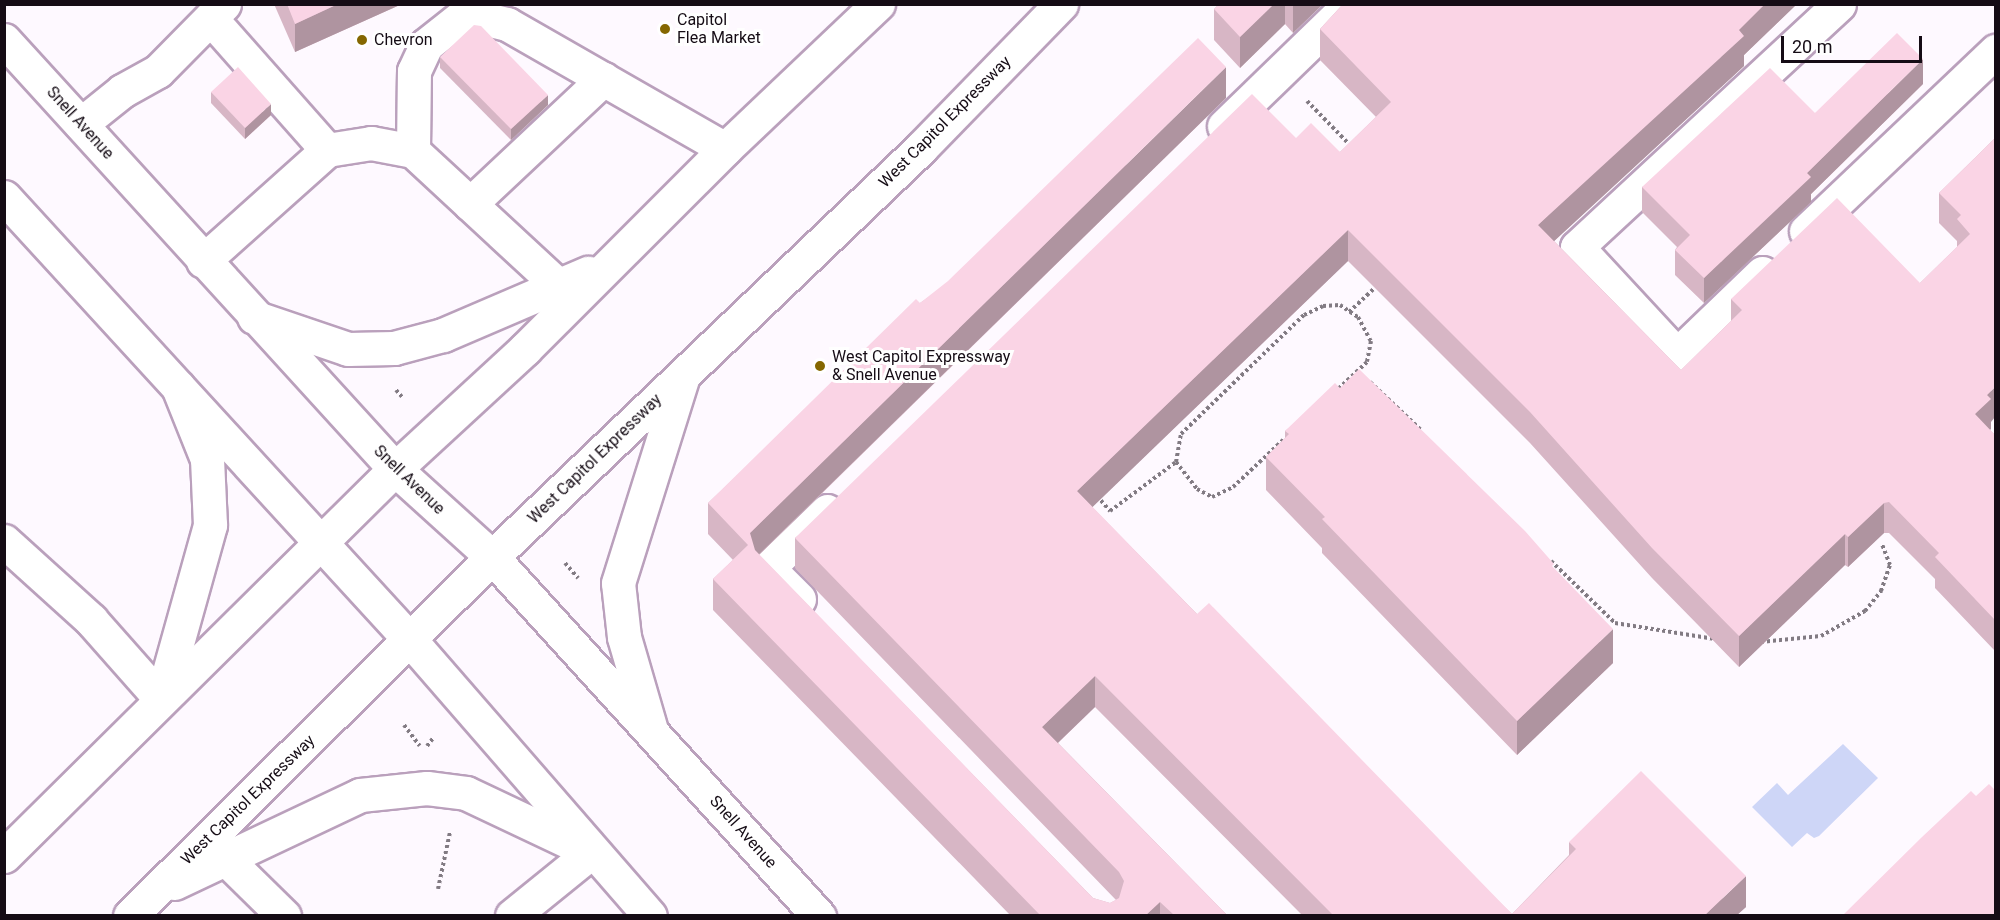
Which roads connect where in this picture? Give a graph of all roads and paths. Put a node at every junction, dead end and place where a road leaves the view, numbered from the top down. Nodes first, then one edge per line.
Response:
1 (878, 4) edge
2 (1061, 4) edge
3 (1350, 4) edge
4 (1839, 4) edge
5 (218, 12) edge
6 (4, 40) edge
7 (1995, 51) edge
8 (1280, 72) junction
9 (603, 79) junction
10 (81, 124) junction
11 (1204, 145) edge
12 (725, 149) junction
13 (1354, 149) edge
14 (327, 150) junction
15 (413, 151) junction
16 (5, 197) edge
17 (470, 204) junction
18 (616, 258) junction
19 (203, 261) junction
20 (1380, 283) edge
21 (561, 288) junction
22 (1349, 312) junction
23 (254, 317) junction
24 (683, 375) junction
25 (1353, 375) junction
26 (178, 387) junction
27 (1336, 391) edge
28 (1293, 431) edge
29 (1426, 435) edge
30 (1176, 462) junction
31 (395, 469) junction
32 (846, 493) edge
33 (1095, 494) edge
34 (4, 541) edge
35 (321, 541) junction
36 (1882, 544) dead end
37 (1544, 555) edge
38 (492, 557) junction
39 (565, 563) dead end
40 (577, 577) dead end
41 (818, 619) edge
42 (411, 640) junction
43 (1725, 641) edge
44 (1756, 642) edge
45 (161, 699) junction
46 (404, 725) dead end
47 (651, 730) junction
48 (424, 750) dead end
49 (453, 823) dead end
50 (6, 852) edge
51 (591, 852) junction
52 (227, 860) junction
53 (438, 889) dead end
54 (155, 891) junction
55 (130, 915) edge
56 (284, 915) edge
57 (512, 915) edge
58 (650, 915) edge
59 (819, 915) edge

1 - 12 main road
2 - 24 main road, West Capitol Expressway
3 - 8 main road
4 - 7 main road
5 - 10 main road
5 - 14 main road
6 - 10 main road, Snell Avenue
8 - 11 main road
8 - 13 path
9 - 12 main road
9 - 15 main road
9 - 17 main road
10 - 19 main road, Snell Avenue
12 - 18 main road
14 - 15 main road
14 - 19 main road
15 - 17 main road
16 - 26 main road
17 - 21 main road
18 - 21 main road
18 - 31 main road
19 - 23 main road, Snell Avenue
20 - 22 path
21 - 23 main road
22 - 25 path
22 - 30 path
23 - 31 main road, Snell Avenue
24 - 38 main road, West Capitol Expressway
24 - 47 main road
25 - 27 path
25 - 29 path
26 - 35 main road
26 - 45 main road
28 - 30 path
30 - 33 path
31 - 35 main road
31 - 38 main road, Snell Avenue
32 - 41 main road
34 - 45 main road
35 - 42 main road
35 - 45 main road
36 - 44 path
37 - 43 path
38 - 42 main road, West Capitol Expressway
38 - 47 main road, Snell Avenue
39 - 40 path
42 - 51 main road
42 - 54 main road, West Capitol Expressway
45 - 50 main road
46 - 48 path
47 - 59 main road, Snell Avenue
49 - 53 path
51 - 52 main road
51 - 57 main road
51 - 58 main road
52 - 54 main road
52 - 56 main road
54 - 55 main road, West Capitol Expressway

